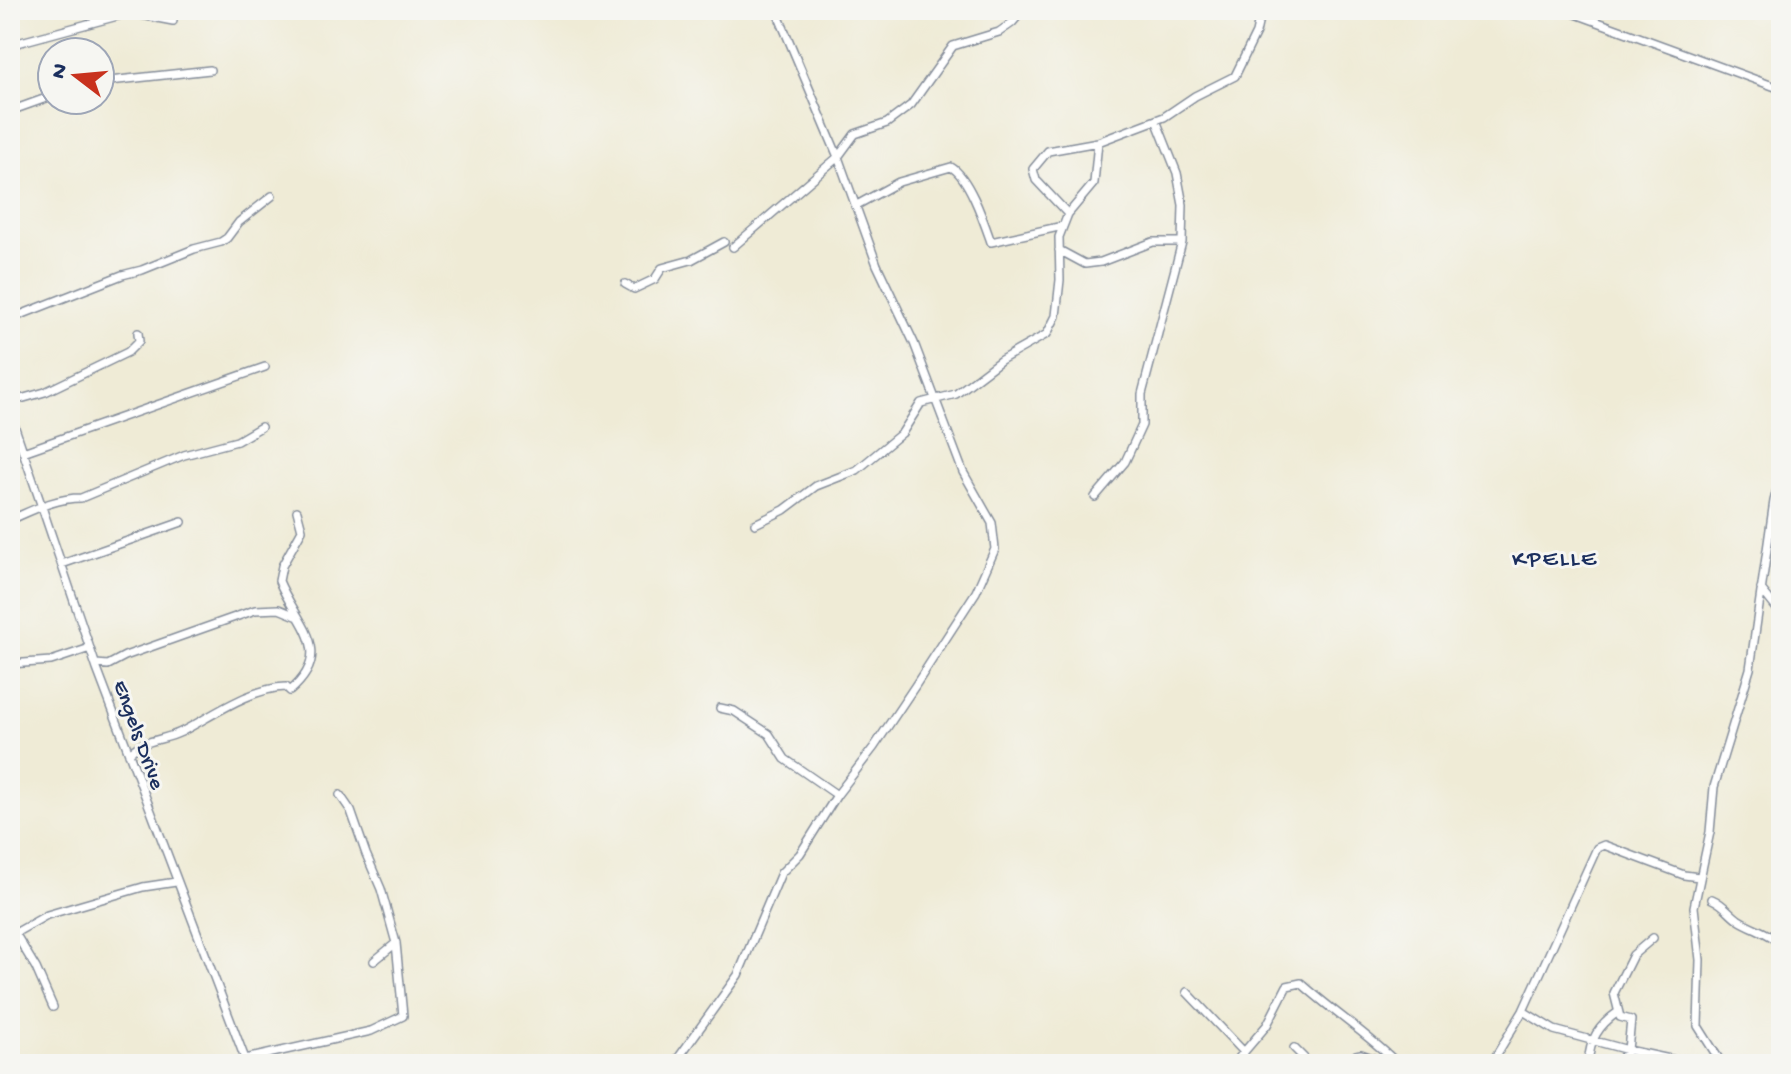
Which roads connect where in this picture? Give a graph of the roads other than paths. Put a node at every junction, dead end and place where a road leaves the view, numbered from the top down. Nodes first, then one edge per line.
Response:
1 (776, 10) edge
2 (1023, 10) edge
3 (1261, 10) edge
4 (1565, 10) edge
5 (128, 11) edge
6 (173, 21) dead end
7 (10, 45) edge
8 (210, 70) dead end
9 (116, 80) edge
10 (1781, 89) edge
11 (36, 102) edge
12 (10, 111) edge
13 (1156, 120) junction
14 (1098, 142) junction
15 (838, 157) junction
16 (272, 196) dead end
17 (855, 206) junction
18 (1068, 214) junction
19 (1063, 226) junction
20 (724, 242) dead end
21 (1182, 242) junction
22 (733, 247) dead end
23 (1059, 250) junction
24 (625, 284) dead end
25 (10, 319) edge
26 (138, 333) dead end
27 (265, 367) dead end
28 (936, 400) junction
29 (10, 402) edge
30 (10, 413) edge
31 (261, 427) dead end
32 (14, 439) edge
33 (23, 452) junction
34 (1781, 475) edge
35 (1095, 497) dead end
36 (43, 506) junction
37 (297, 511) dead end
38 (10, 520) edge
39 (182, 522) dead end
40 (755, 524) dead end
41 (62, 564) junction
42 (1761, 589) junction
43 (1781, 614) edge
44 (298, 617) junction
45 (90, 648) junction
46 (10, 664) edge
47 (96, 664) junction
48 (720, 708) dead end
49 (129, 754) junction
50 (340, 795) dead end
51 (837, 795) junction
52 (1699, 877) junction
53 (176, 882) junction
54 (1712, 899) dead end
55 (12, 934) edge
56 (1653, 938) dead end
57 (396, 943) junction
58 (1781, 944) edge
59 (374, 961) dead end
60 (1187, 992) dead end
61 (53, 1007) dead end
62 (1523, 1011) junction
63 (1618, 1012) junction
64 (1593, 1039) junction
65 (1294, 1048) dead end
66 (1628, 1050) junction
67 (1244, 1052) junction
68 (246, 1061) edge
69 (674, 1064) edge
70 (1234, 1064) edge
71 (1310, 1064) edge
72 (1350, 1064) edge
73 (1389, 1064) edge
74 (1398, 1064) edge
75 (1491, 1064) edge
76 (1588, 1064) edge
77 (1618, 1064) edge
78 (1693, 1064) edge
79 (1722, 1064) edge

1 - 15 street
2 - 15 street
3 - 13 street
4 - 10 street
5 - 6 street
5 - 7 street
8 - 9 street
11 - 12 street
13 - 14 street
13 - 21 street
14 - 18 street
14 - 18 street
15 - 17 street
15 - 22 street
16 - 25 street
17 - 19 street
17 - 28 street
18 - 19 street
19 - 23 street
20 - 24 street
21 - 23 street
21 - 35 street
23 - 28 street
26 - 29 street
27 - 33 street
28 - 40 street
28 - 51 street
30 - 32 street, Engels Drive
31 - 36 street
32 - 33 street, Engels Drive
33 - 36 street, Engels Drive
34 - 42 street
36 - 38 street
36 - 41 street, Engels Drive
37 - 44 street
39 - 41 street
41 - 45 street, Engels Drive
42 - 43 street
42 - 52 street
44 - 47 street
44 - 49 street
45 - 46 street
45 - 47 street, Engels Drive
47 - 49 street, Engels Drive
48 - 51 street
49 - 53 street, Engels Drive
50 - 57 street
51 - 69 street
52 - 62 street
52 - 79 street
53 - 55 street
53 - 68 street, Engels Drive
54 - 58 street
55 - 61 street
56 - 63 street
57 - 59 street
57 - 68 street
60 - 67 street
62 - 64 street
62 - 75 street
63 - 64 street
63 - 66 street
64 - 66 street
64 - 76 street
65 - 71 street
66 - 77 street
66 - 78 street
67 - 70 street
67 - 74 street
72 - 73 street

